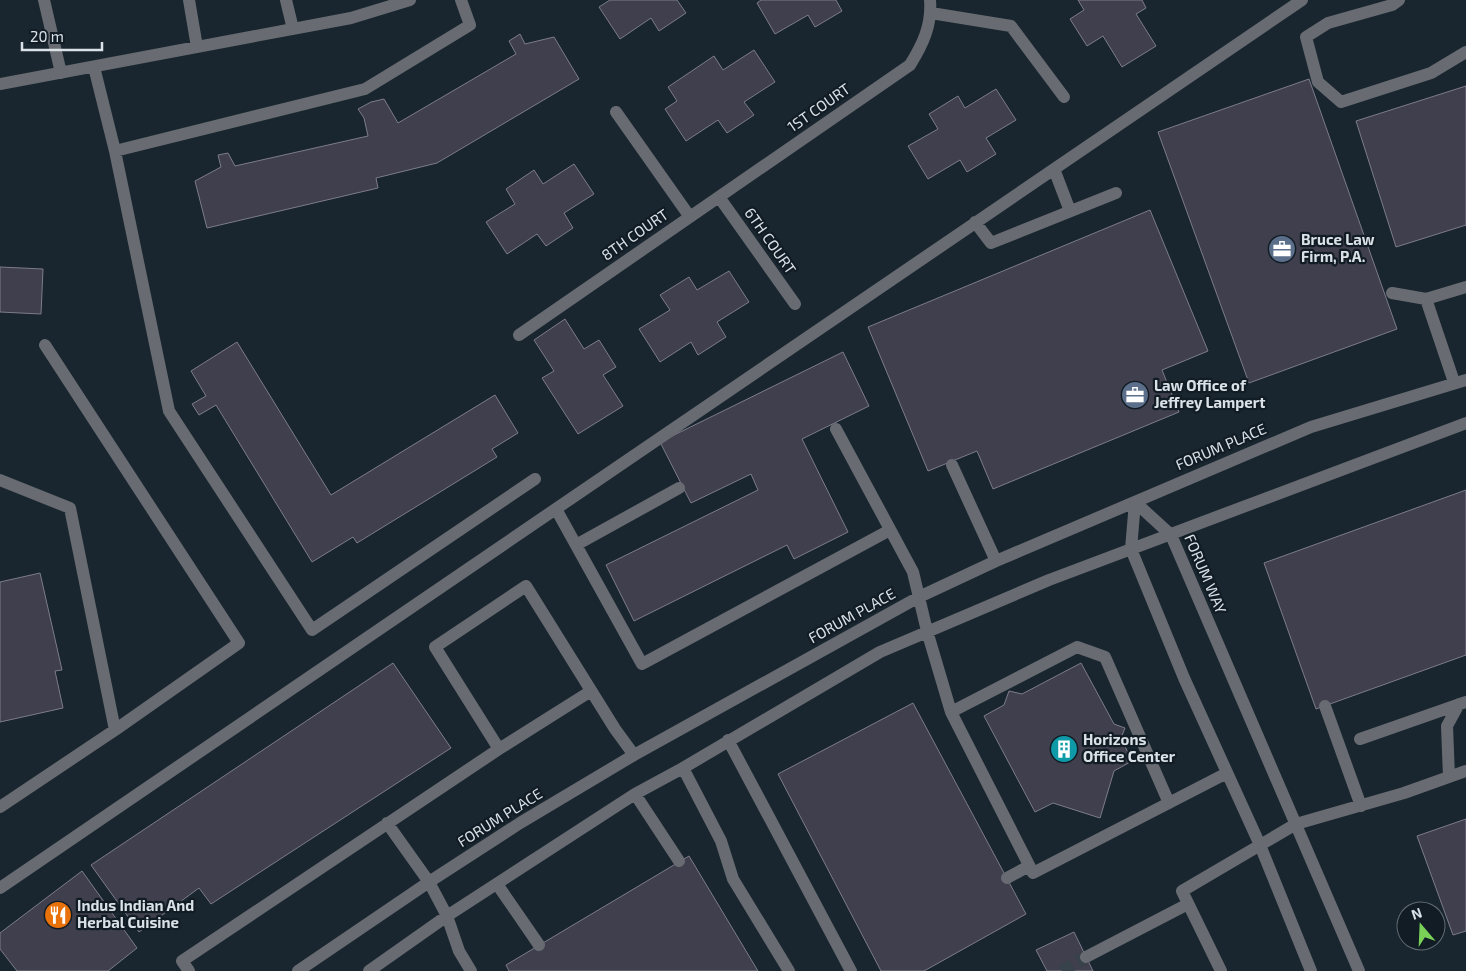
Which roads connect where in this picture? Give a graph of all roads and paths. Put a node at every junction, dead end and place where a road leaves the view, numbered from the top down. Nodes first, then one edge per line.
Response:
1 (44, 0) edge
2 (189, 0) edge
3 (286, 0) edge
4 (410, 0) edge
5 (461, 0) edge
6 (930, 0) edge
7 (1302, 0) edge
8 (1399, 0) edge
9 (931, 13) junction
10 (293, 29) junction
11 (197, 47) junction
12 (1466, 52) edge
13 (94, 67) junction
14 (61, 73) junction
15 (0, 84) edge
16 (1064, 97) dead end
17 (616, 112) dead end
18 (115, 151) junction
19 (1054, 169) junction
20 (1116, 193) dead end
21 (719, 196) junction
22 (1070, 211) junction
23 (690, 217) junction
24 (975, 222) junction
25 (1466, 287) edge
26 (1392, 293) dead end
27 (1426, 299) junction
28 (795, 304) dead end
29 (518, 335) dead end
30 (46, 346) dead end
31 (1460, 381) edge
32 (1466, 423) edge
33 (836, 429) dead end
34 (952, 465) dead end
35 (535, 479) dead end
36 (0, 480) edge
37 (679, 488) dead end
38 (1135, 502) junction
39 (556, 509) junction
40 (890, 530) junction
41 (1170, 535) junction
42 (576, 545) junction
43 (1131, 549) junction
44 (996, 561) junction
45 (919, 597) junction
46 (927, 631) junction
47 (591, 691) junction
48 (1462, 703) edge
49 (1325, 706) dead end
50 (951, 712) junction
51 (115, 730) junction
52 (1360, 739) dead end
53 (728, 740) junction
54 (499, 748) junction
55 (634, 755) junction
56 (683, 768) junction
57 (1466, 771) edge
58 (1228, 773) junction
59 (1449, 777) junction
60 (635, 794) junction
61 (1169, 803) junction
62 (1361, 806) junction
63 (0, 807) edge
64 (387, 823) junction
65 (1296, 824) junction
66 (1260, 845) junction
67 (679, 861) dead end
68 (1030, 866) junction
69 (1006, 878) dead end
70 (429, 882) junction
71 (497, 884) junction
72 (0, 888) edge
73 (1188, 904) junction
74 (447, 916) junction
75 (539, 945) dead end
76 (1086, 958) tunnel mouth
77 (189, 971) edge
78 (298, 971) edge
79 (369, 971) edge
80 (471, 971) edge
81 (789, 971) edge
82 (851, 971) edge
83 (1221, 971) edge
84 (1311, 971) edge
85 (1359, 971) edge

1 - 14 street
2 - 11 street
3 - 10 street
4 - 10 street
5 - 18 street
6 - 9 street, 1ST COURT
7 - 19 street
8 - 12 street
9 - 16 street
9 - 21 street, 1ST COURT
10 - 11 street
11 - 13 street
13 - 14 street
13 - 18 street
14 - 15 street
17 - 23 street, 8TH COURT
18 - 35 street
19 - 22 street
19 - 24 street
20 - 22 street
21 - 23 street, 1ST COURT
21 - 28 street, 6TH COURT
22 - 24 street
23 - 29 street, 8TH COURT
24 - 39 street
25 - 27 street
26 - 27 street
27 - 31 street
30 - 51 street
31 - 38 street, FORUM PLACE
32 - 41 street
33 - 40 street
34 - 44 street
36 - 51 street
37 - 42 street
38 - 41 street, FORUM WAY
38 - 43 street
38 - 44 street, FORUM PLACE
39 - 42 street
39 - 72 street
40 - 42 street
40 - 45 street
41 - 43 street
41 - 65 street, FORUM WAY
43 - 46 street
43 - 58 street
44 - 45 street, FORUM PLACE
45 - 46 street
45 - 55 street, FORUM PLACE
46 - 50 street
46 - 53 street
47 - 54 street
47 - 54 street
47 - 55 street
48 - 52 street
48 - 59 street
49 - 62 street
50 - 61 street
50 - 68 street
51 - 63 street
53 - 56 street
53 - 82 street
54 - 64 street
55 - 70 street, FORUM PLACE
56 - 60 street
56 - 81 street
57 - 59 street
58 - 61 street
58 - 66 street
59 - 62 street
60 - 67 street
60 - 71 street
61 - 68 street
62 - 65 street
64 - 70 street
64 - 77 street
65 - 66 street
65 - 85 street, FORUM WAY
66 - 73 street
66 - 84 street
68 - 69 street
70 - 74 street
70 - 78 street, FORUM PLACE
71 - 74 street
71 - 75 street
73 - 76 street
73 - 83 street
74 - 79 street
74 - 80 street

